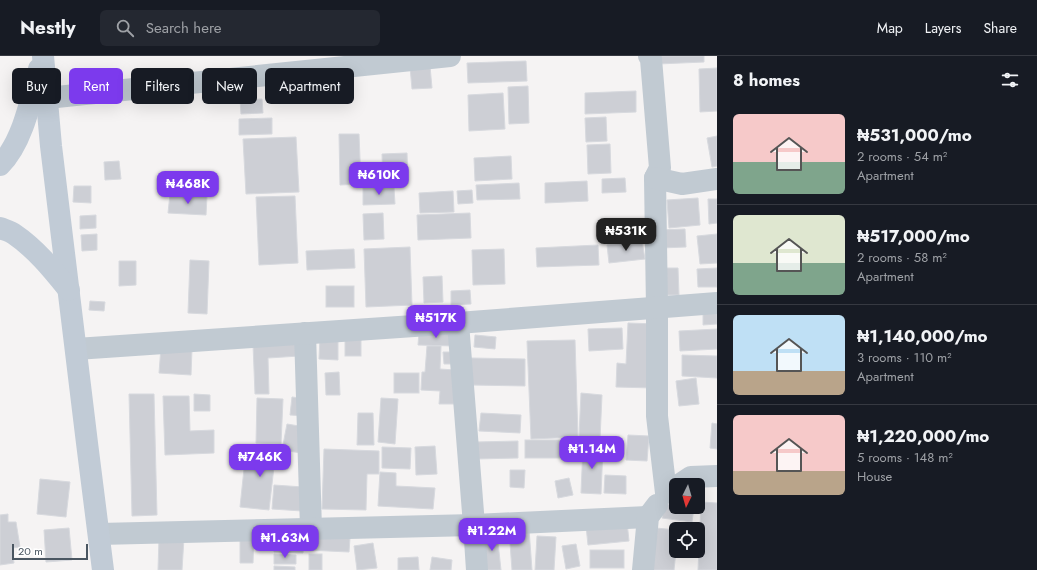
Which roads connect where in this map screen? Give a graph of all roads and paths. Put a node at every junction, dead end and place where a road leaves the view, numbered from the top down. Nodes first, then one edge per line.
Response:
1 (42, 56) edge
2 (450, 56) edge
3 (649, 56) edge
4 (43, 68) edge
5 (61, 97) edge
6 (48, 104) edge
7 (0, 165) edge
8 (655, 178) junction
9 (717, 180) edge
10 (0, 228) edge
11 (69, 290) junction
12 (717, 303) edge
13 (657, 308) junction
14 (458, 323) junction
15 (305, 333) junction
16 (76, 349) junction
17 (717, 476) edge
18 (672, 478) edge
19 (689, 478) edge
20 (669, 494) edge
21 (648, 517) junction
22 (474, 525) junction
23 (311, 529) junction
24 (99, 534) junction
25 (101, 570) edge
26 (477, 570) edge
27 (643, 570) edge

1 - 4 main road
1 - 7 main road
2 - 5 street
3 - 8 street
6 - 11 main road
8 - 9 street
8 - 13 street
10 - 11 main road
11 - 16 main road
12 - 13 street
13 - 14 street
13 - 18 street
14 - 15 street
14 - 22 street
15 - 16 street
15 - 23 street
16 - 24 main road
17 - 19 street
20 - 21 street
21 - 22 street
21 - 27 street
22 - 23 street
22 - 26 street
23 - 24 street
24 - 25 main road

